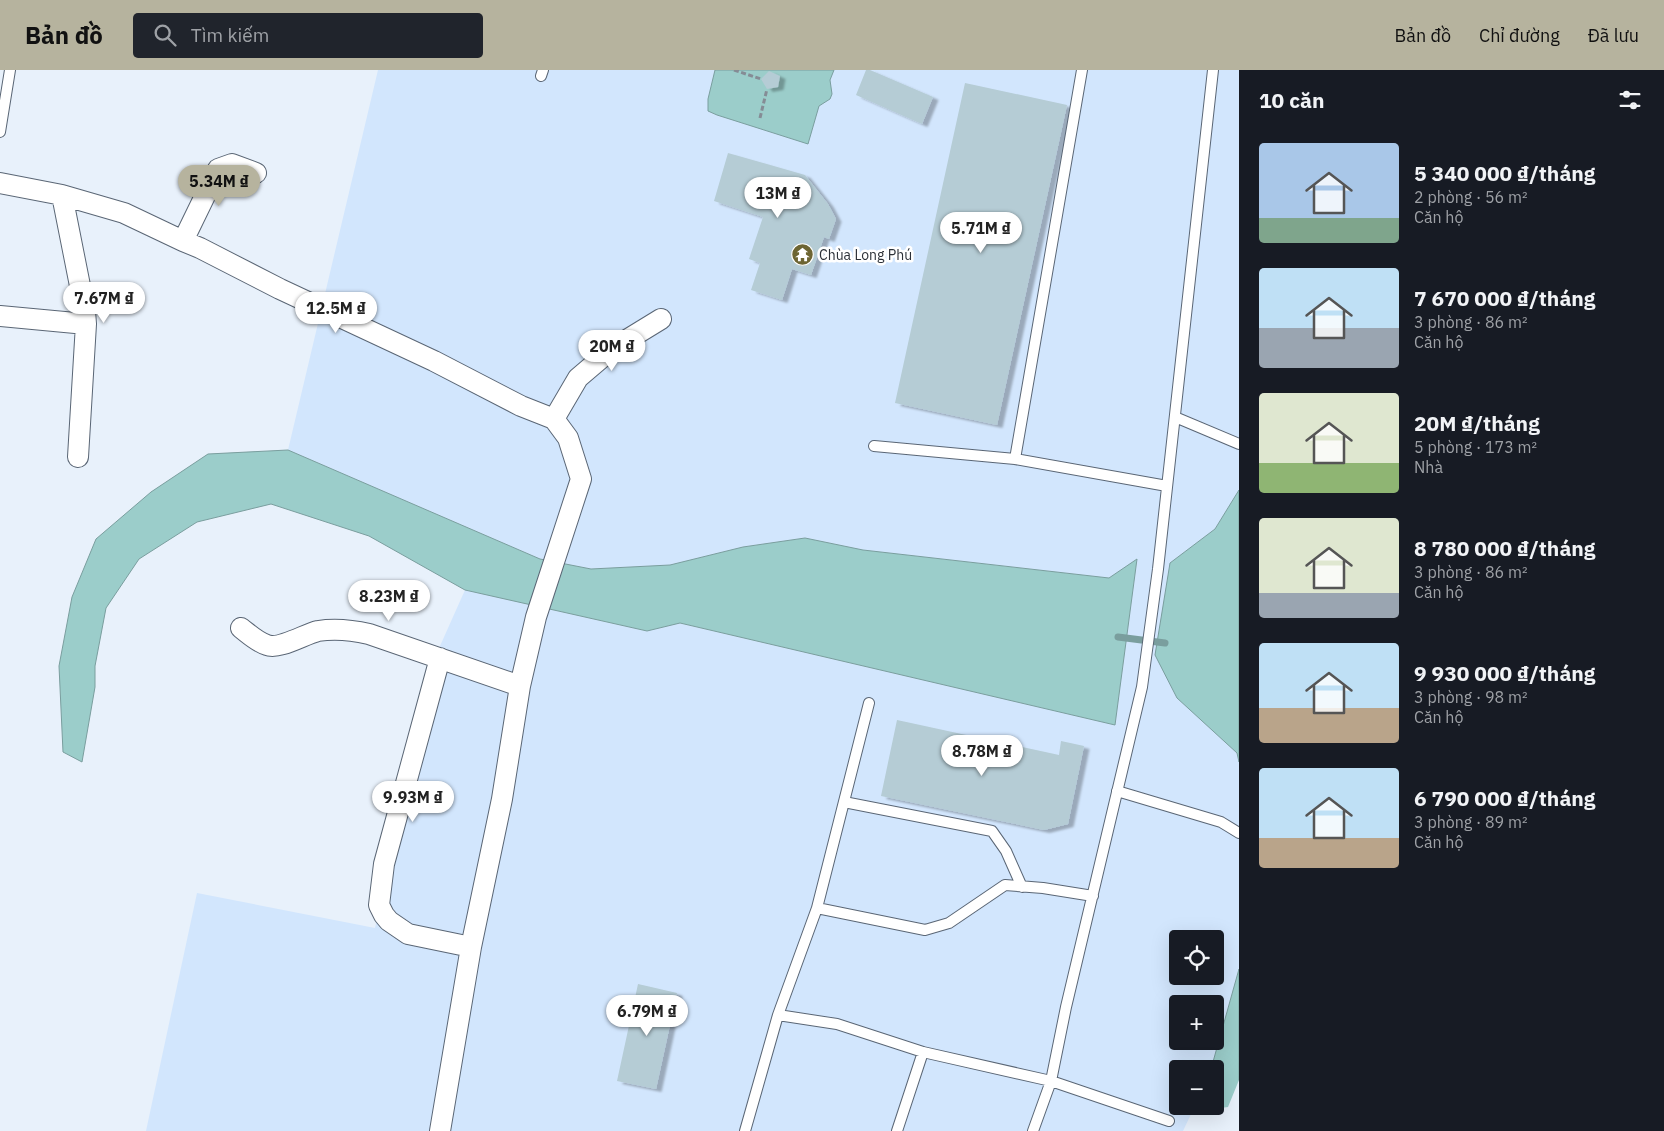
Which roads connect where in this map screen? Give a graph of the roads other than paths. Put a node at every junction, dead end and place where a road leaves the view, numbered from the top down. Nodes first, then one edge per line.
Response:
1 (10, 70) edge
2 (1082, 70) edge
3 (1213, 70) edge
4 (0, 132) edge
5 (256, 173) dead end
6 (0, 183) edge
7 (62, 195) junction
8 (183, 241) junction
9 (0, 316) edge
10 (661, 318) dead end
11 (86, 324) junction
12 (1175, 417) junction
13 (554, 419) junction
14 (1239, 444) edge
15 (874, 446) dead end
16 (78, 457) dead end
17 (1016, 459) junction
18 (1167, 486) junction
19 (241, 628) dead end
20 (440, 658) junction
21 (520, 686) junction
22 (869, 703) dead end
23 (1117, 791) junction
24 (844, 802) junction
25 (1239, 833) edge
26 (1022, 887) junction
27 (1092, 896) junction
28 (817, 908) junction
29 (471, 947) junction
30 (778, 1015) junction
31 (923, 1052) junction
32 (1051, 1081) junction
33 (1169, 1121) dead end
34 (440, 1131) edge
35 (745, 1131) edge
36 (897, 1131) edge
37 (1033, 1131) edge

1 - 4 lane
2 - 17 lane
3 - 12 lane
5 - 8 street
6 - 7 street
7 - 8 street
7 - 11 street
8 - 13 street
9 - 11 street
10 - 13 street
11 - 16 street
12 - 14 lane
12 - 18 lane
13 - 21 street
15 - 17 lane
17 - 18 lane
18 - 23 lane
19 - 20 street
20 - 21 street
20 - 29 street
21 - 29 street
22 - 24 lane
23 - 25 lane
23 - 27 lane
24 - 26 lane
24 - 28 lane
26 - 27 lane
26 - 28 lane
27 - 32 lane
28 - 30 lane
29 - 34 street
30 - 31 lane
30 - 35 lane
31 - 32 lane
31 - 36 lane
32 - 33 lane
32 - 37 lane

